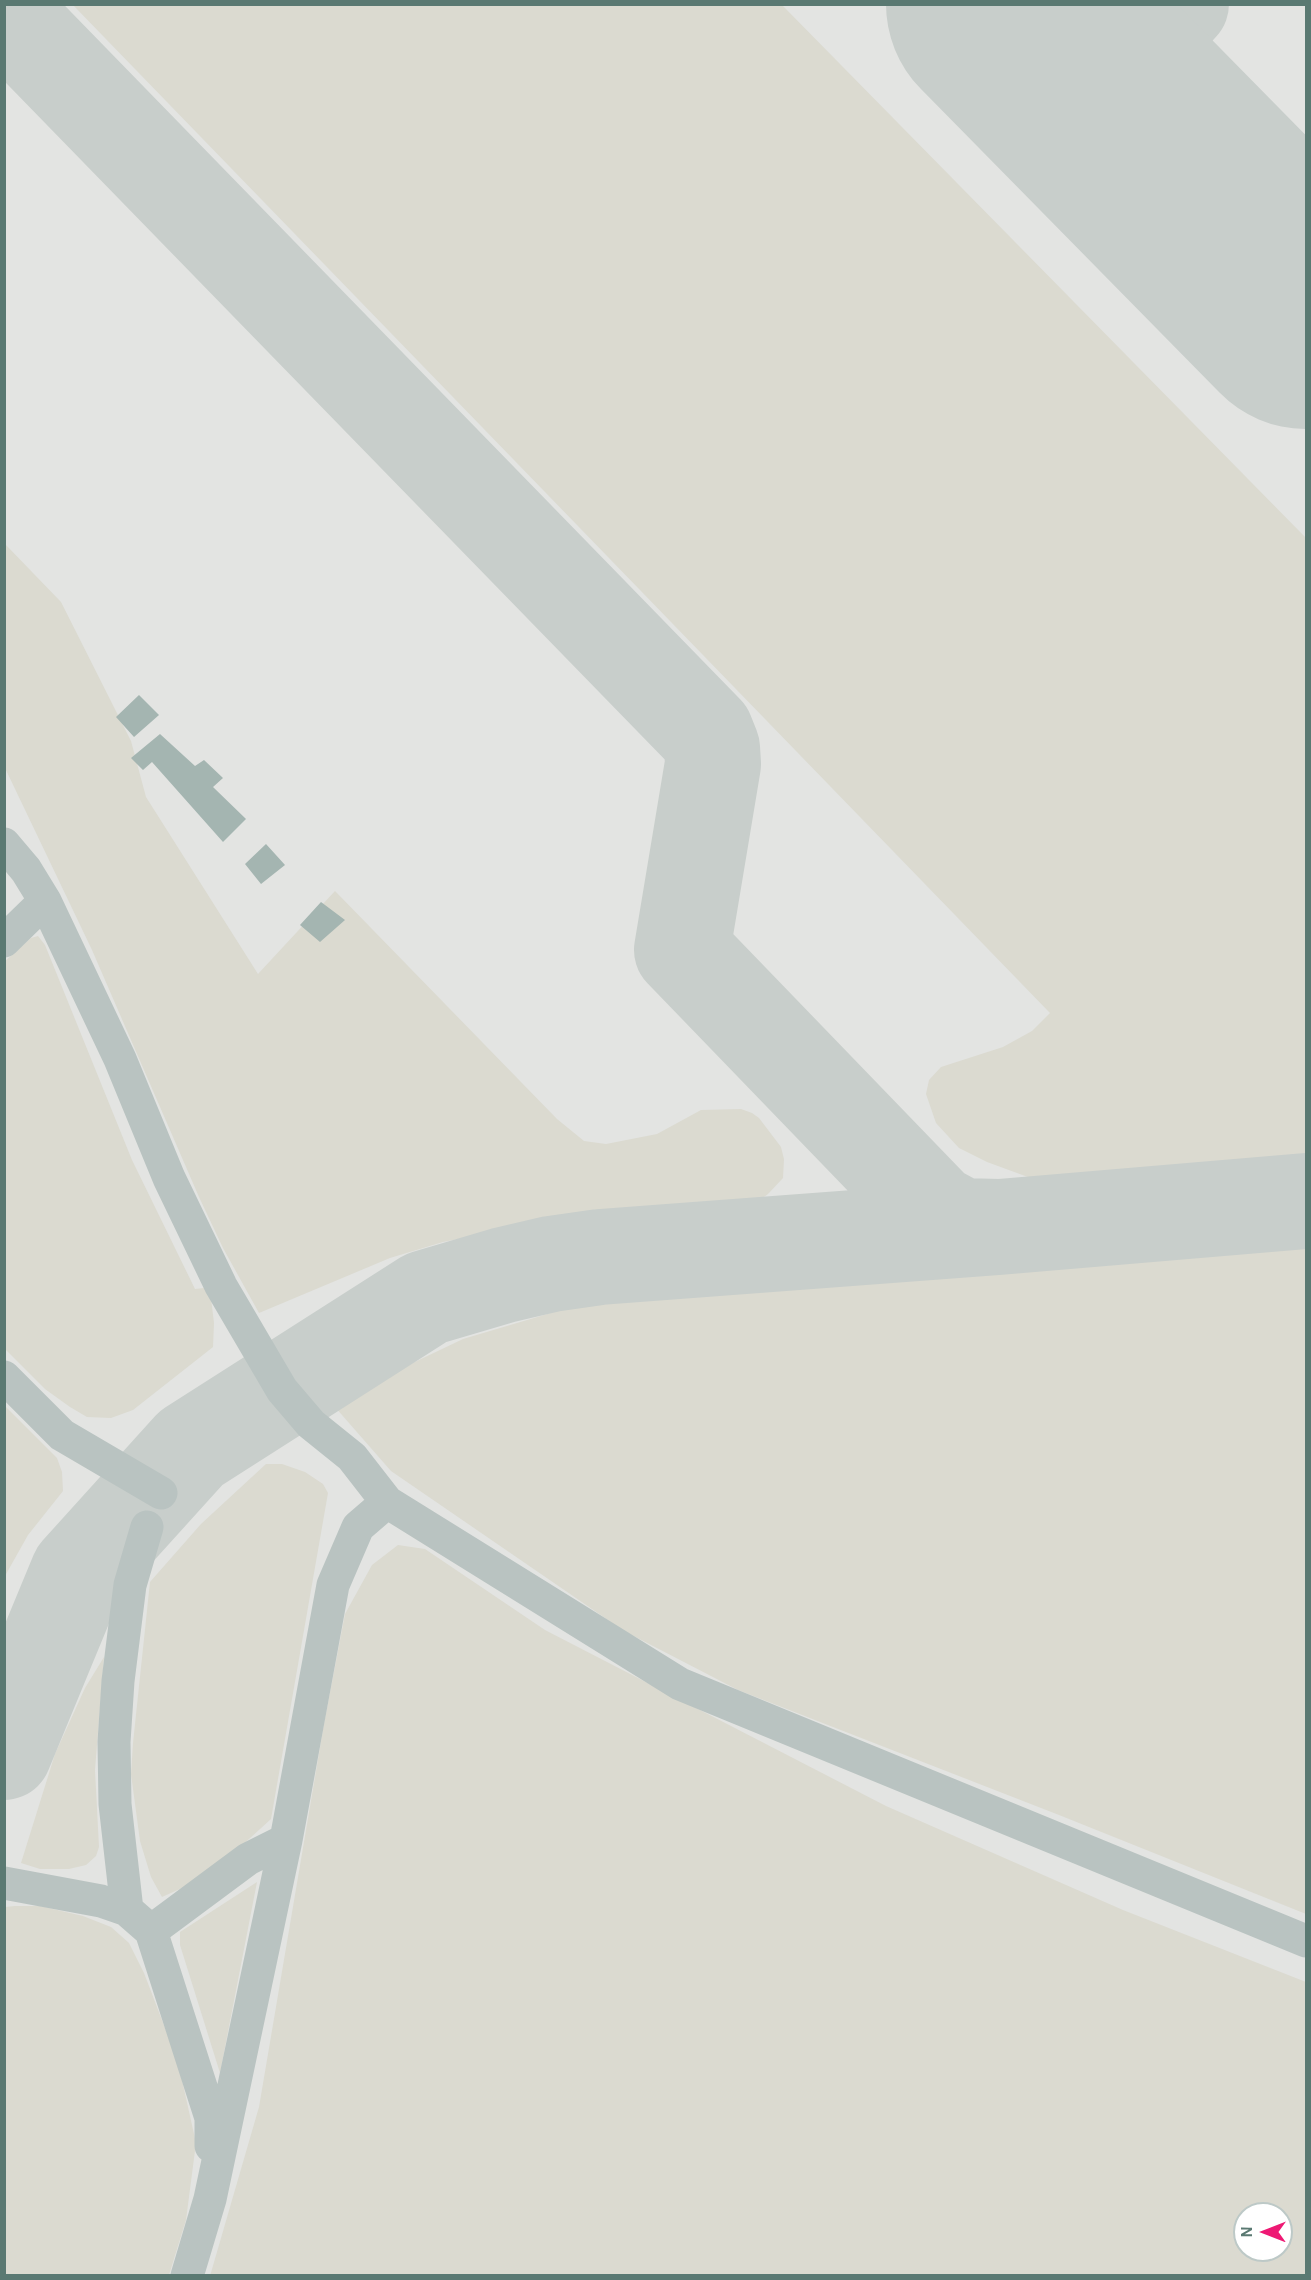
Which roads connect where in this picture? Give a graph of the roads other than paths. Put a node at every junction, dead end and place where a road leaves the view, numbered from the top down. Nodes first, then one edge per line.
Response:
1 (4, 844) edge
2 (45, 901) junction
3 (4, 941) edge
4 (4, 1377) edge
5 (160, 1493) dead end
6 (387, 1502) junction
7 (147, 1527) dead end
8 (286, 1840) junction
9 (4, 1883) edge
10 (139, 1921) junction
11 (1306, 1941) edge
12 (210, 2199) junction
13 (187, 2276) edge

1 - 2 lane
2 - 3 lane
2 - 6 lane
4 - 5 lane
6 - 8 lane
6 - 11 lane
7 - 10 lane
8 - 10 lane
8 - 12 lane
9 - 10 lane
10 - 12 lane
12 - 13 lane

